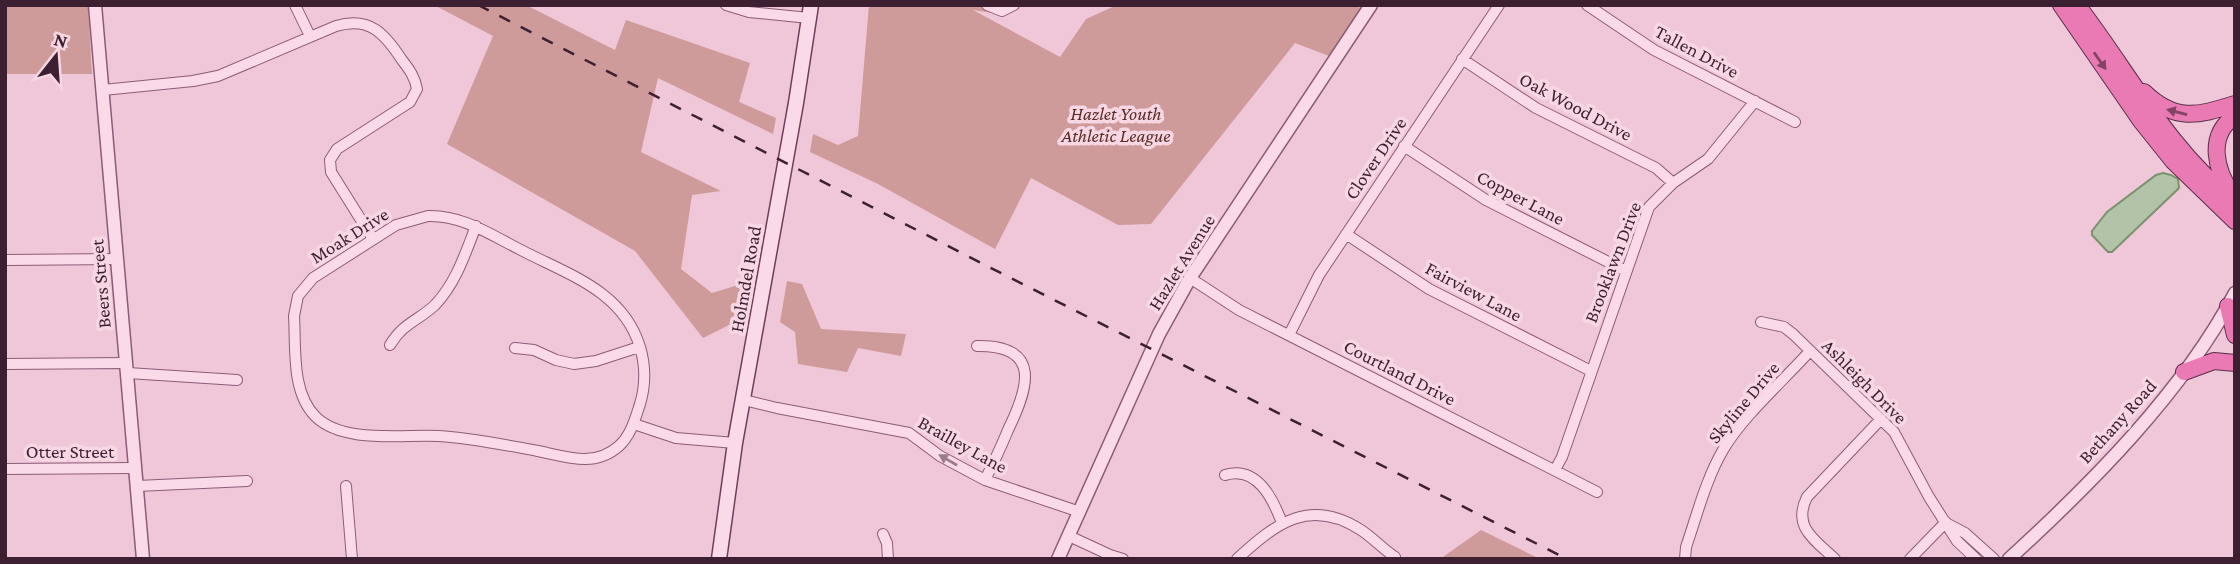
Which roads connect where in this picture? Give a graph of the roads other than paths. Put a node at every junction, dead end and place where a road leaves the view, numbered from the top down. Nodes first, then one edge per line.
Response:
1 (96, 5) edge
2 (295, 5) edge
3 (726, 5) edge
4 (987, 5) edge
5 (1371, 5) edge
6 (1499, 5) edge
7 (1587, 5) edge
8 (2061, 5) edge
9 (2077, 5) edge
10 (1010, 8) edge
11 (810, 12) edge
12 (310, 36) junction
13 (1462, 59) junction
14 (2130, 78) junction
15 (103, 90) junction
16 (1755, 101) junction
17 (2235, 104) edge
18 (2235, 116) edge
19 (1795, 122) dead end
20 (1405, 146) junction
21 (1672, 183) junction
22 (2235, 200) edge
23 (2235, 221) edge
24 (475, 226) junction
25 (1346, 234) junction
26 (373, 239) junction
27 (117, 259) junction
28 (5, 260) edge
29 (1626, 271) junction
30 (1190, 278) junction
31 (2231, 300) edge
32 (1762, 322) dead end
33 (1289, 335) junction
34 (2235, 335) edge
35 (390, 345) dead end
36 (639, 346) junction
37 (977, 346) dead end
38 (515, 348) dead end
39 (1810, 351) junction
40 (2235, 363) edge
41 (5, 364) edge
42 (127, 368) junction
43 (1591, 371) junction
44 (2184, 372) junction
45 (237, 380) dead end
46 (744, 400) junction
47 (1881, 419) junction
48 (634, 424) junction
49 (735, 443) junction
50 (135, 468) junction
51 (5, 469) edge
52 (1555, 470) junction
53 (1225, 475) dead end
54 (985, 480) junction
55 (247, 481) dead end
56 (137, 486) junction
57 (346, 486) dead end
58 (1597, 492) dead end
59 (1080, 512) junction
60 (1946, 522) junction
61 (1282, 523) junction
62 (883, 534) dead end
63 (1069, 536) junction
64 (1395, 557) edge
65 (143, 559) edge
66 (352, 559) edge
67 (719, 559) edge
68 (888, 559) edge
69 (1058, 559) edge
70 (1123, 559) edge
71 (1237, 559) edge
72 (1685, 559) edge
73 (1835, 559) edge
74 (1910, 559) edge
75 (1976, 559) edge
76 (1994, 559) edge
77 (2009, 559) edge

1 - 15 street, Beers Street
2 - 12 street
3 - 11 street
4 - 10 street
5 - 30 street, Hazlet Avenue
6 - 13 street, Clover Drive
7 - 16 street, Tallen Drive
8 -> 23 highway
9 - 14 highway
11 - 46 main road, Holmdel Road
12 - 15 street
12 - 26 street
13 - 20 street, Clover Drive
13 - 21 street, Oak Wood Drive
17 -> 14 highway
14 - 22 highway
15 - 27 street, Beers Street
16 - 19 street, Tallen Drive
16 - 21 street, Brooklawn Drive
18 - 22 highway
20 - 25 street, Clover Drive
20 - 29 street, Copper Lane
21 - 29 street, Brooklawn Drive
24 - 26 street, Moak Drive
24 - 35 street
24 - 36 street, Moak Drive
25 - 33 street, Clover Drive
25 - 43 street, Fairview Lane
26 - 48 street, Moak Drive
27 - 28 street
27 - 42 street, Beers Street
29 - 43 street, Brooklawn Drive
30 - 33 street, Courtland Drive
30 - 59 street, Hazlet Avenue
31 - 34 highway
31 - 44 street, Bethany Road
32 - 39 street, Ashleigh Drive
33 - 52 street, Courtland Drive
36 - 38 street
36 - 48 street, Moak Drive
37 - 54 street
39 - 47 street, Ashleigh Drive
39 - 72 street, Skyline Drive
40 - 44 highway
41 - 42 street
42 - 45 street
42 - 50 street, Beers Street
43 - 52 street, Brooklawn Drive
44 - 77 street, Bethany Road
46 - 49 main road, Holmdel Road
54 -> 46 street, Brailley Lane
47 - 60 street, Ashleigh Drive
47 - 73 street
48 - 49 street
49 - 67 main road, Holmdel Road
50 - 51 street, Otter Street
50 - 56 street, Beers Street
52 - 58 street, Courtland Drive
53 - 61 street
54 - 59 street, Brailley Lane
55 - 56 street
56 - 65 street, Beers Street
57 - 66 street
59 - 63 street, Hazlet Avenue
60 - 74 street
60 - 75 street, Ashleigh Drive
60 - 76 street, Ashleigh Drive
61 - 64 street
61 - 71 street
62 - 68 street
63 - 69 street, Hazlet Avenue
63 - 70 street

